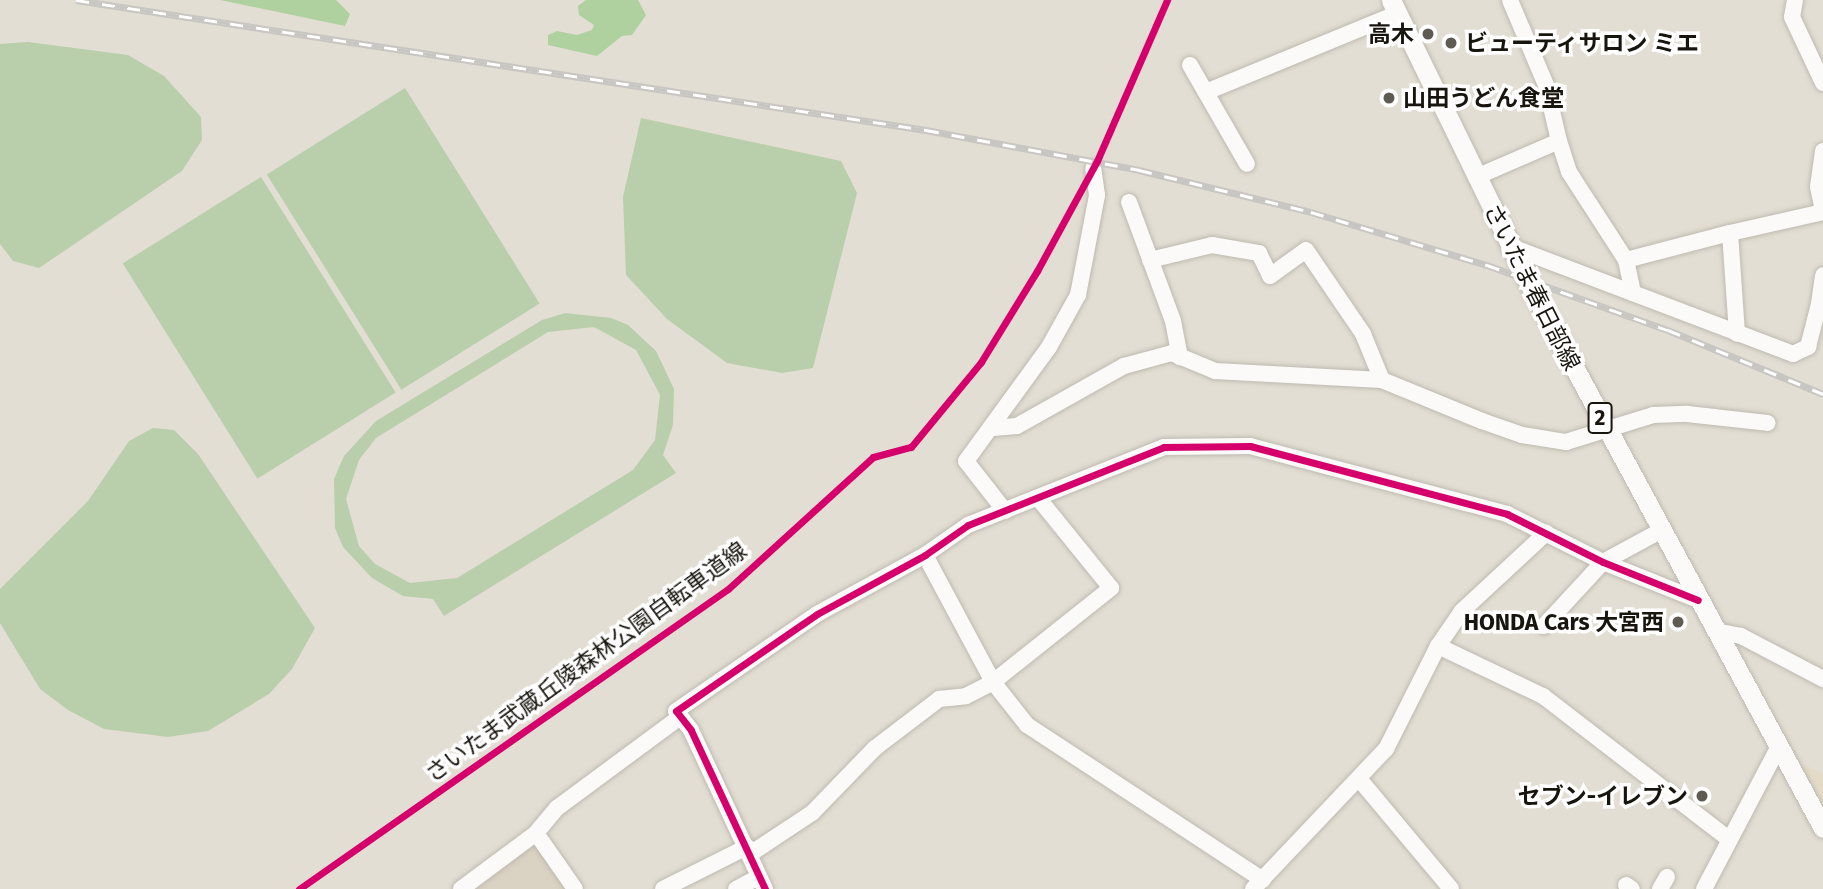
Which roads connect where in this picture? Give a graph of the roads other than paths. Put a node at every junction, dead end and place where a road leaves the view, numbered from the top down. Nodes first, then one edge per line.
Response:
1 (1510, 0) edge
2 (1796, 0) edge
3 (1394, 7) edge
4 (1190, 65) dead end
5 (1823, 82) edge
6 (1206, 92) junction
7 (1559, 141) junction
8 (1823, 151) edge
9 (1247, 164) dead end
10 (1093, 168) dead end
11 (1476, 177) junction
12 (1129, 202) dead end
13 (1823, 212) edge
14 (1730, 233) junction
15 (1509, 246) junction
16 (1150, 260) junction
17 (1626, 260) junction
18 (1823, 275) edge
19 (1633, 293) junction
20 (1821, 305) edge
21 (1737, 334) junction
22 (1180, 357) junction
23 (1382, 380) junction
24 (1768, 423) dead end
25 (1604, 427) junction
26 (993, 428) junction
27 (1038, 498) junction
28 (1005, 511) junction
29 (1660, 531) junction
30 (1546, 533) junction
31 (925, 555) junction
32 (1603, 562) junction
33 (1116, 593) dead end
34 (1698, 600) junction
35 (1544, 626) dead end
36 (1715, 631) junction
37 (1438, 646) junction
38 (1823, 679) edge
39 (995, 685) junction
40 (680, 717) junction
41 (1779, 746) junction
42 (1360, 780) junction
43 (1823, 828) edge
44 (536, 832) junction
45 (1730, 839) junction
46 (749, 851) junction
47 (762, 883) edge
48 (1258, 885) edge
49 (461, 889) edge
50 (575, 889) edge
51 (663, 889) edge
52 (736, 889) edge
53 (1451, 889) edge
54 (1704, 889) edge

1 - 7 street
2 - 5 street
3 - 6 street
3 - 11 main road, さいたま春日部線 / 2
4 - 6 street
6 - 9 street
7 - 11 street
7 - 17 street
8 - 13 street
10 - 26 street
11 - 15 main road, さいたま春日部線 / 2
12 - 16 street
13 - 14 street
14 - 17 street
14 - 21 street
15 - 19 street
15 - 25 main road, さいたま春日部線 / 2
16 - 22 street
16 - 23 street
17 - 19 street
18 - 20 street
19 - 21 street
20 - 21 street
22 - 23 street
22 - 26 street
23 - 25 street
24 - 25 street
25 - 29 main road, さいたま春日部線 / 2
26 - 28 street
27 - 28 street
27 - 30 street
27 - 39 street
28 - 31 street
29 - 32 street
29 - 34 main road, さいたま春日部線 / 2
30 - 32 street
30 - 37 street
31 - 39 street
31 - 40 street
32 - 34 street
32 - 35 street
33 - 39 street
34 - 36 main road, さいたま春日部線 / 2
36 - 38 street
36 - 41 main road, さいたま春日部線 / 2
37 - 42 street
37 - 45 street
39 - 46 street
39 - 48 street
40 - 44 street
40 - 46 street
41 - 43 main road, さいたま春日部線 / 2
41 - 45 street
42 - 48 street
42 - 53 street
44 - 49 street
44 - 50 street
45 - 54 street
46 - 47 street
46 - 51 street
47 - 52 street

